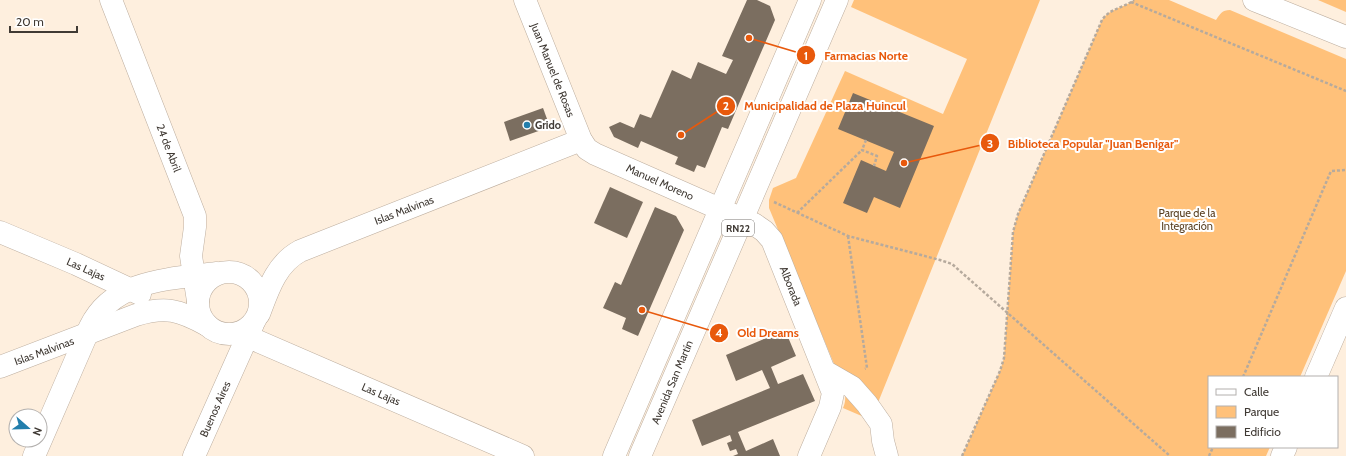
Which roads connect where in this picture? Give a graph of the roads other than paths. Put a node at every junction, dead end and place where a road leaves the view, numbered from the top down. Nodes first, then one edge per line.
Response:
1 (111, 0) edge
2 (525, 0) edge
3 (837, 0) edge
4 (1254, 0) edge
5 (804, 2) edge
6 (1346, 38) edge
7 (581, 140) junction
8 (720, 209) junction
9 (742, 219) junction
10 (0, 232) edge
11 (217, 273) junction
12 (194, 276) junction
13 (130, 289) junction
14 (198, 301) junction
15 (171, 310) junction
16 (1345, 313) edge
17 (238, 327) junction
18 (87, 334) junction
19 (0, 367) edge
20 (826, 372) junction
21 (1316, 376) edge
22 (34, 456) edge
23 (194, 456) edge
24 (523, 456) edge
25 (614, 456) edge
26 (640, 456) edge
27 (809, 456) edge
28 (887, 456) edge

1 - 12 main road, 24 de Abril
2 - 7 main road, Juan Manuel de Rosas
3 - 9 main road, Avenida San Martín / RN22
4 - 6 main road
5 - 8 main road, RN22
7 - 8 main road, Manuel Moreno
7 - 17 main road, Islas Malvinas
8 - 9 main road, Manuel Moreno
8 - 25 main road, RN22
9 - 20 main road, Alborada
9 - 26 main road, Avenida San Martín / RN22
10 - 13 main road, Las Lajas
11 - 12 main road, Islas Malvinas
11 - 14 main road
11 - 17 main road
12 - 13 main road, Islas Malvinas
12 - 14 main road, 24 de Abril
13 - 15 main road, Las Lajas
13 - 18 main road, Islas Malvinas
14 - 17 main road
15 - 17 main road, Islas Malvinas
15 - 18 main road, Islas Malvinas
16 - 21 main road
17 - 23 main road, Buenos Aires
17 - 24 main road, Las Lajas
18 - 19 main road, Islas Malvinas
18 - 22 main road
20 - 27 main road, Alborada
20 - 28 main road

